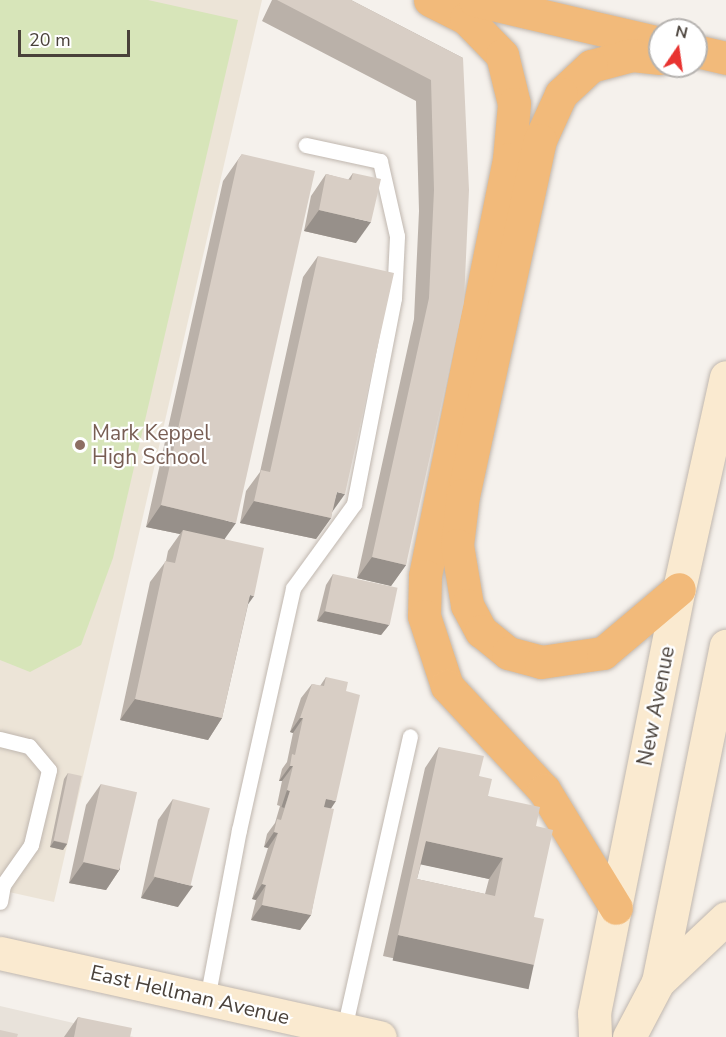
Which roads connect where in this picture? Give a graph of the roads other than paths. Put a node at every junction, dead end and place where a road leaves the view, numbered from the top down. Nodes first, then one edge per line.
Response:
1 (430, 0) edge
2 (475, 0) edge
3 (648, 40) edge
4 (708, 55) edge
5 (648, 57) edge
6 (708, 60) edge
7 (726, 60) edge
8 (306, 145) dead end
9 (726, 376) edge
10 (679, 589) junction
11 (726, 647) edge
12 (410, 736) dead end
13 (0, 739) edge
14 (0, 902) edge
15 (616, 908) junction
16 (726, 918) edge
17 (0, 953) edge
18 (658, 982) junction
19 (207, 999) junction
20 (344, 1029) junction
21 (380, 1037) edge
22 (595, 1037) edge
23 (629, 1037) edge

1 - 15 highway
2 - 3 highway
4 - 7 highway
5 - 10 highway
6 - 7 highway
8 - 19 lane
9 - 10 main road, New Avenue
10 - 15 main road, New Avenue
11 - 18 main road
12 - 20 lane
13 - 14 lane
15 - 22 main road, New Avenue
16 - 18 main road
17 - 19 main road, East Hellman Avenue
18 - 23 main road
19 - 20 main road, East Hellman Avenue
20 - 21 main road, East Hellman Avenue

